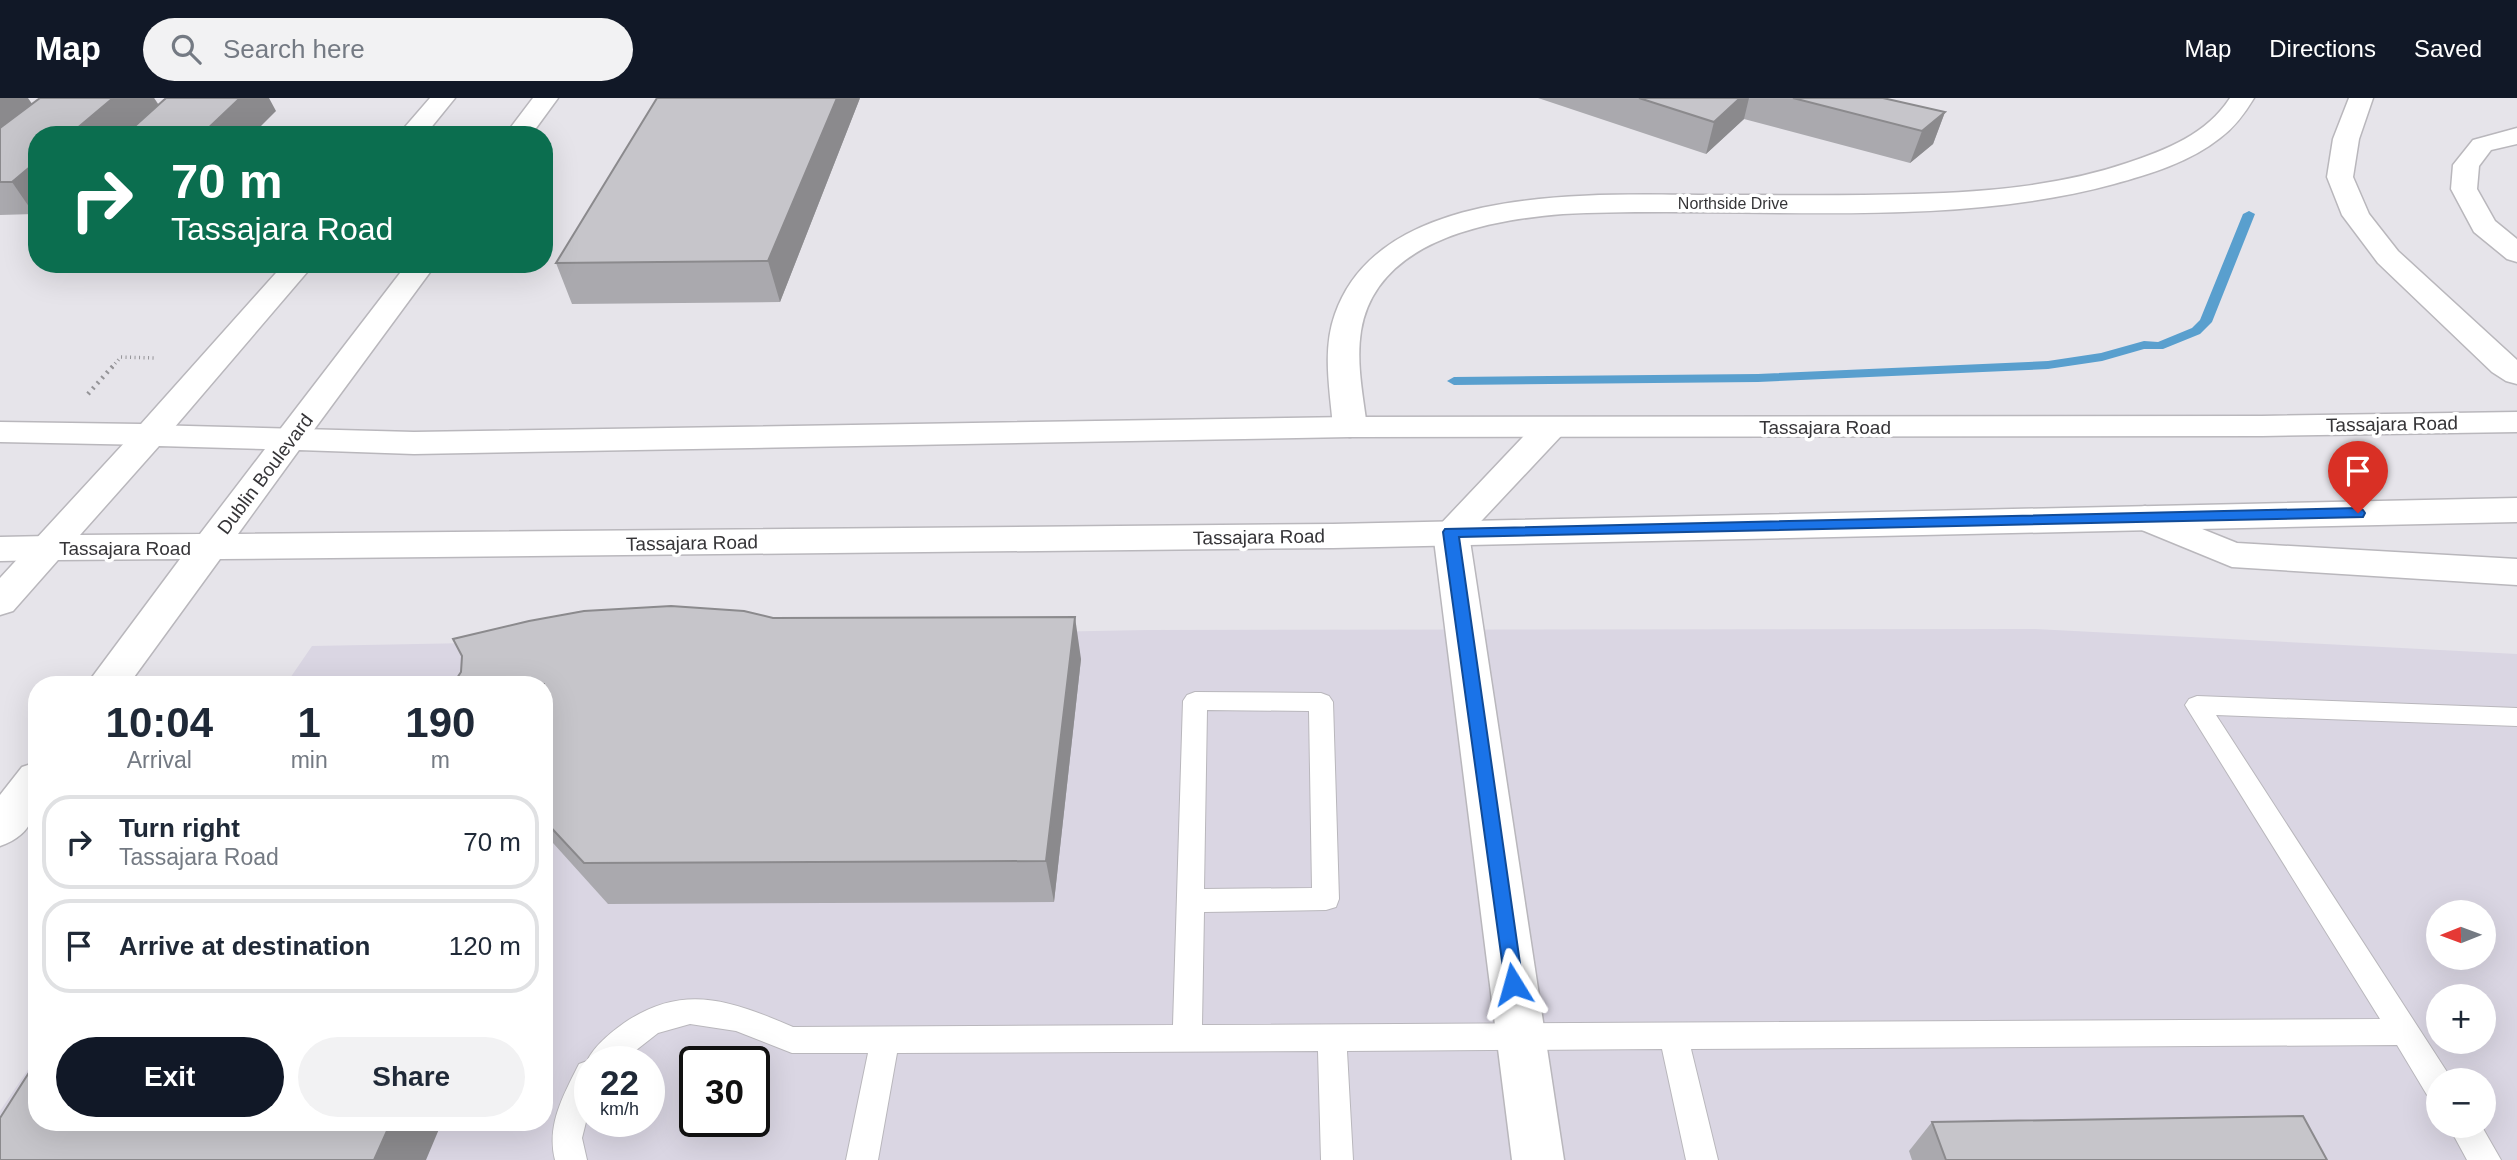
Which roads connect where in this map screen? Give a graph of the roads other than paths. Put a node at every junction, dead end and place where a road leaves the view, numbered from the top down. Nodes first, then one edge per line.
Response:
1 (443, 98) edge
2 (546, 98) edge
3 (2242, 98) edge
4 (2361, 98) edge
5 (419, 126) edge
6 (526, 126) edge
7 (2517, 136) edge
8 (2517, 253) edge
9 (292, 273) edge
10 (415, 273) edge
11 (2517, 374) edge
12 (2517, 422) edge
13 (1350, 427) junction
14 (1550, 428) junction
15 (0, 432) edge
16 (150, 435) junction
17 (290, 439) junction
18 (2517, 510) edge
19 (2146, 518) junction
20 (1451, 532) junction
21 (210, 547) junction
22 (49, 548) junction
23 (0, 549) edge
24 (2517, 572) edge
25 (0, 602) edge
26 (113, 676) edge
27 (2517, 717) edge
28 (28, 791) edge
29 (0, 828) edge
30 (1191, 901) junction
31 (2404, 1032) junction
32 (1672, 1035) junction
33 (1332, 1036) junction
34 (1521, 1036) junction
35 (1187, 1038) junction
36 (885, 1039) junction
37 (616, 1046) edge
38 (2427, 1068) edge
39 (574, 1104) edge
40 (2471, 1138) edge
41 (571, 1160) edge
42 (862, 1160) edge
43 (1337, 1160) edge
44 (1538, 1160) edge
45 (1702, 1160) edge
46 (2485, 1160) edge

1 - 5 main road
2 - 6 main road
3 - 13 main road, Northside Drive
4 - 11 main road
7 - 8 main road
9 - 16 main road
10 - 17 main road, Dublin Boulevard
12 - 14 main road, Tassajara Road
13 - 14 main road, Tassajara Road
13 - 17 main road, Tassajara Road
14 - 20 main road
15 - 16 main road, Tassajara Road
16 - 17 main road, Tassajara Road
16 - 22 main road
17 - 21 main road, Dublin Boulevard
18 - 19 main road, Tassajara Road
19 - 20 main road, Tassajara Road
19 - 24 main road
20 - 21 main road, Tassajara Road
20 - 34 main road
21 - 22 main road, Tassajara Road
21 - 26 main road, Dublin Boulevard
22 - 23 main road, Tassajara Road
22 - 25 main road
27 - 31 lane
28 - 29 main road
30 - 30 lane
30 - 35 lane
31 - 32 lane
31 - 38 lane
32 - 34 lane
32 - 45 lane
33 - 34 lane
33 - 35 lane
33 - 43 lane
34 - 44 main road
35 - 36 lane
36 - 37 lane
36 - 42 lane
39 - 41 lane
40 - 46 lane

